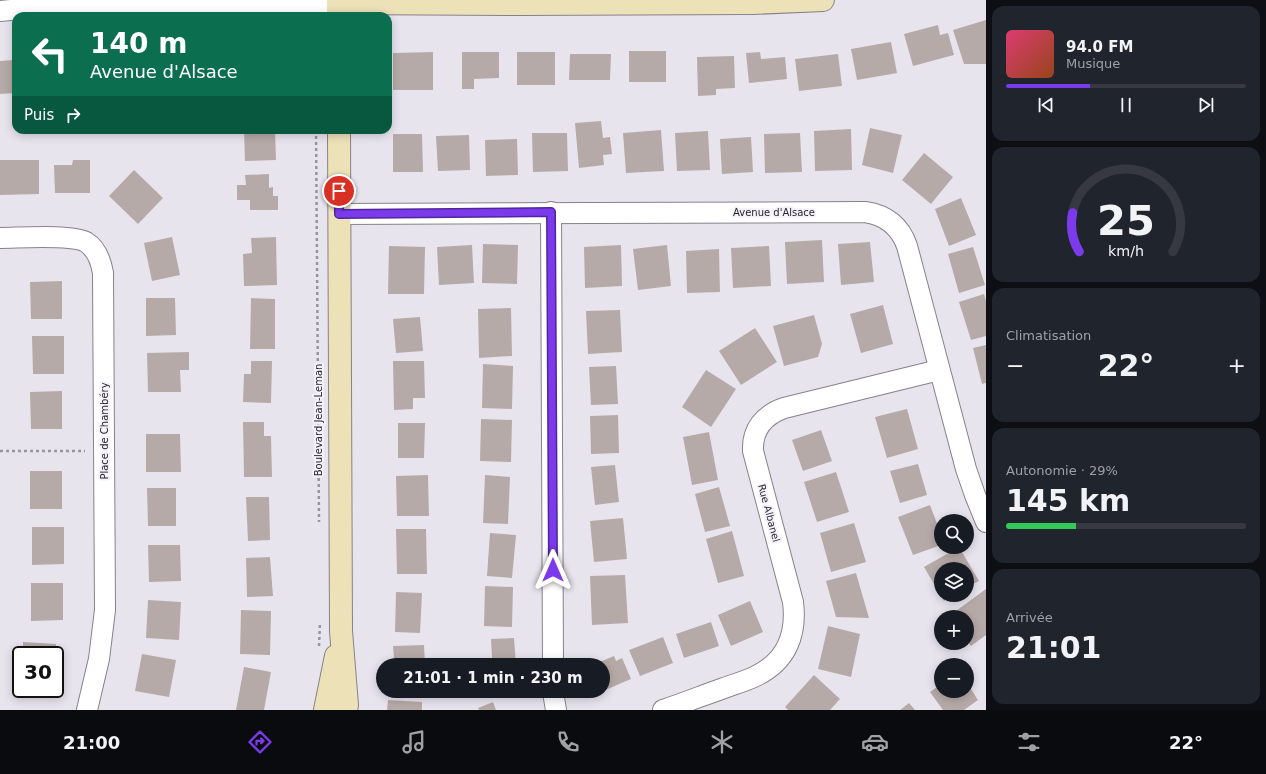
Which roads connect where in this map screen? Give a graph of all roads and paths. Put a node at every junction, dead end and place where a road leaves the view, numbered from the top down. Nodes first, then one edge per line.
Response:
1 (823, 0) edge
2 (104, 2) edge
3 (338, 6) edge
4 (0, 11) edge
5 (316, 134) edge
6 (339, 134) edge
7 (551, 212) junction
8 (339, 214) junction
9 (0, 238) edge
10 (939, 370) junction
11 (87, 450) dead end
12 (0, 451) edge
13 (986, 522) edge
14 (319, 524) dead end
15 (320, 619) dead end
16 (341, 631) junction
17 (319, 648) dead end
18 (554, 658) edge
19 (554, 698) edge
20 (87, 710) edge
21 (325, 710) edge
22 (346, 710) edge
23 (556, 710) edge
24 (663, 710) edge

1 - 3 street
2 - 3 street
2 - 4 street
5 - 14 path, Boulevard Jean-Leman
6 - 8 street
7 - 8 street, Avenue d'Alsace
7 - 10 street, Avenue d'Alsace
7 - 18 street
8 - 16 street
9 - 20 street, Place de Chambéry
10 - 13 street, Avenue d'Alsace
10 - 24 street, Rue Albanel
11 - 12 path
15 - 17 path
16 - 21 street
16 - 22 street
19 - 23 street

